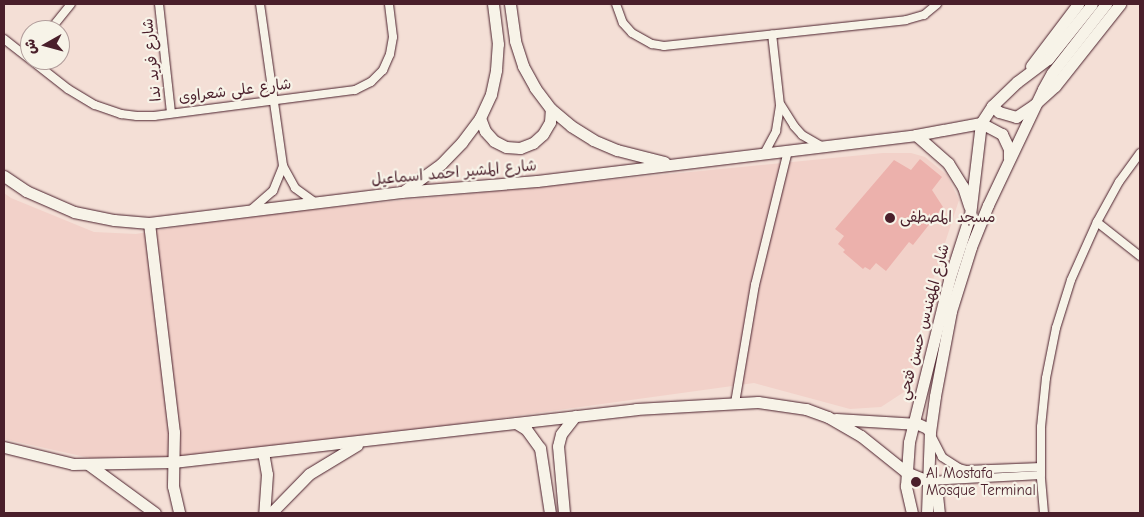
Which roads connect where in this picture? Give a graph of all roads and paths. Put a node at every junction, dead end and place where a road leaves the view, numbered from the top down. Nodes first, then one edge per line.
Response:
1 (71, 4) edge
2 (159, 4) edge
3 (260, 4) edge
4 (389, 4) edge
5 (494, 4) edge
6 (510, 4) edge
7 (616, 4) edge
8 (937, 4) edge
9 (1078, 4) edge
10 (1092, 4) edge
11 (1106, 4) edge
12 (1120, 4) edge
13 (58, 20) edge
14 (772, 34) junction
15 (4, 39) edge
16 (20, 51) edge
17 (45, 70) edge
18 (1017, 82) junction
19 (273, 100) junction
20 (780, 105) junction
21 (992, 106) junction
22 (1034, 106) junction
23 (551, 108) junction
24 (171, 113) junction
25 (480, 118) junction
26 (981, 123) junction
27 (916, 135) junction
28 (822, 147) junction
29 (788, 151) junction
30 (1140, 153) edge
31 (764, 154) junction
32 (1009, 158) junction
33 (678, 164) junction
34 (283, 166) junction
35 (4, 176) edge
36 (401, 192) junction
37 (314, 202) junction
38 (249, 211) junction
39 (970, 215) junction
40 (1097, 222) junction
41 (149, 223) junction
42 (1140, 256) edge
43 (922, 391) junction
44 (935, 396) junction
45 (736, 403) junction
46 (576, 416) junction
47 (828, 418) junction
48 (516, 423) junction
49 (913, 424) junction
50 (930, 432) junction
51 (363, 442) junction
52 (4, 447) edge
53 (19, 452) junction
54 (263, 452) junction
55 (4, 453) edge
56 (173, 462) junction
57 (88, 464) junction
58 (1041, 471) junction
59 (906, 472) junction
60 (928, 481) junction
61 (911, 511) edge
62 (927, 511) edge
63 (155, 513) edge
64 (179, 513) edge
65 (264, 513) edge
66 (271, 513) edge
67 (550, 513) edge
68 (564, 513) edge
69 (939, 513) edge
70 (1044, 513) edge

1 - 13 street
2 - 24 street, شارع فريد ندا
3 - 19 street
4 - 19 street, شارع على شعراوى
5 - 25 main road
6 - 23 main road
7 - 14 street
8 - 14 street
9 - 18 main road
10 - 18 main road, شارع المهندس حسن فتحي
11 - 22 main road, شارع المهندس حسن فتحي
12 - 22 main road
14 - 20 street
15 - 16 street, شارع على شعراوى
17 - 24 street, شارع على شعراوى
18 - 21 main road, شارع المهندس حسن فتحي
19 - 24 street, شارع على شعراوى
19 - 34 street
20 - 28 street
20 - 31 street
21 - 22 main road
21 - 26 main road, شارع المهندس حسن فتحي
22 - 32 main road, شارع المهندس حسن فتحي
23 - 25 main road
23 - 33 main road
25 - 36 main road
26 - 27 main road, شارع المشير احمد اسماعيل
26 - 32 main road
26 - 39 main road, شارع المهندس حسن فتحي
27 - 28 main road, شارع المشير احمد اسماعيل
27 - 39 main road
28 - 29 main road, شارع المشير احمد اسماعيل
29 - 31 main road, شارع المشير احمد اسماعيل
29 - 45 street
30 - 40 street
31 - 33 main road, شارع المشير احمد اسماعيل
32 - 44 main road, شارع المهندس حسن فتحي
33 - 36 main road, شارع المشير احمد اسماعيل
34 - 37 street
34 - 38 street
35 - 41 main road, شارع المشير احمد اسماعيل
36 - 37 main road, شارع المشير احمد اسماعيل
37 - 38 main road, شارع المشير احمد اسماعيل
38 - 41 main road, شارع المشير احمد اسماعيل
39 - 43 main road, شارع المهندس حسن فتحي
40 - 42 street
40 - 58 street
41 - 56 main road
43 - 44 main road
43 - 49 main road, شارع المهندس حسن فتحي
44 - 50 main road, شارع المهندس حسن فتحي
45 - 46 main road
45 - 47 main road
46 - 48 main road
46 - 68 main road
47 - 49 main road
47 - 59 main road
48 - 51 main road
48 - 67 main road
49 - 50 main road
49 - 59 main road, شارع المهندس حسن فتحي
50 - 58 street
50 - 60 main road, شارع المهندس حسن فتحي
51 - 54 main road
51 - 66 main road
52 - 53 main road
53 - 55 main road
53 - 57 main road
54 - 56 main road
54 - 65 main road
56 - 57 main road
56 - 64 main road
57 - 63 main road
58 - 60 street
58 - 70 street
59 - 60 main road
59 - 61 main road, شارع المهندس حسن فتحي
60 - 62 main road, شارع المهندس حسن فتحي
60 - 69 main road
61 - 62 main road

